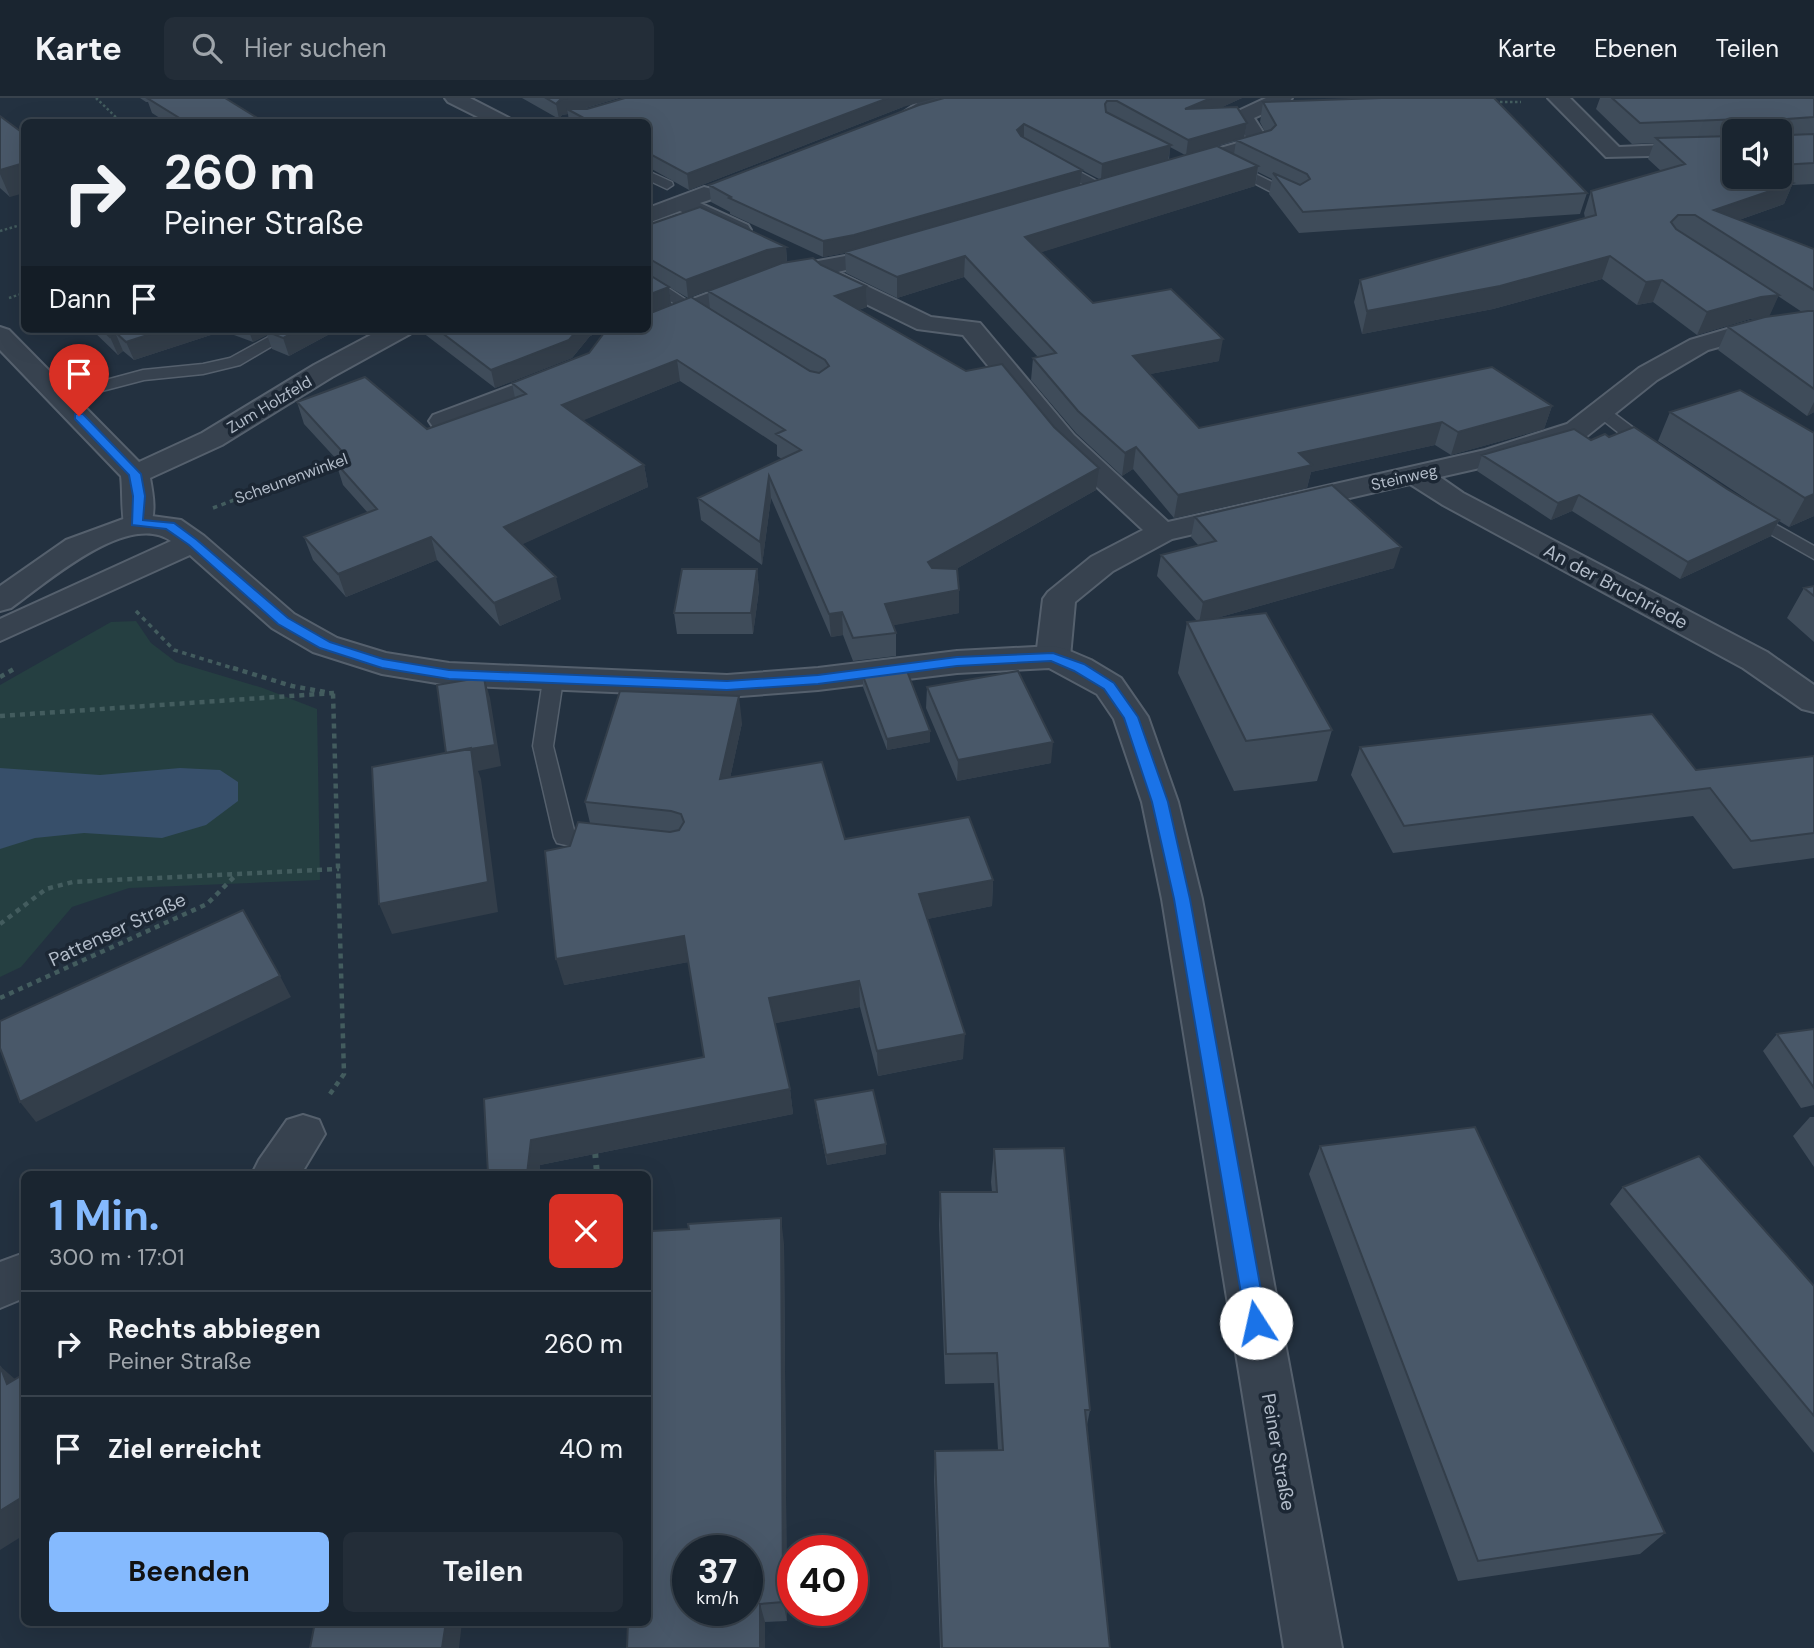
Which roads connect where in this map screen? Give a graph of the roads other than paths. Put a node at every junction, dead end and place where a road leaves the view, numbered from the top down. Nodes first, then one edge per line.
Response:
1 (455, 98) edge
2 (1282, 98) edge
3 (1560, 99) edge
4 (947, 100) edge
5 (904, 117) edge
6 (496, 119) edge
7 (1722, 148) edge
8 (1037, 153) edge
9 (1213, 157) junction
10 (1153, 175) edge
11 (651, 177) edge
12 (1128, 182) edge
13 (719, 188) edge
14 (1103, 190) junction
15 (674, 194) junction
16 (1079, 196) edge
17 (1296, 199) edge
18 (651, 213) edge
19 (756, 238) edge
20 (920, 243) edge
21 (781, 250) edge
22 (819, 267) junction
23 (651, 283) edge
24 (1769, 302) edge
25 (692, 308) junction
26 (715, 323) edge
27 (651, 324) edge
28 (1806, 324) edge
29 (285, 333) edge
30 (394, 333) edge
31 (0, 335) edge
32 (583, 366) edge
33 (60, 397) junction
34 (1601, 411) junction
35 (443, 421) edge
36 (1664, 458) edge
37 (135, 474) junction
38 (1416, 475) junction
39 (1737, 507) edge
40 (137, 523) junction
41 (1162, 532) junction
42 (181, 534) junction
43 (1814, 554) edge
44 (0, 601) edge
45 (0, 631) edge
46 (1053, 657) junction
47 (553, 680) junction
48 (1814, 701) edge
49 (620, 842) edge
50 (303, 1134) dead end
51 (277, 1171) edge
52 (21, 1277) edge
53 (0, 1285) edge
54 (1314, 1648) edge

1 - 6 street
2 - 9 street
3 - 7 street
4 - 5 street
8 - 14 lane
9 - 10 street
9 - 17 lane
11 - 15 lane
12 - 14 street
13 - 15 street
14 - 16 street
15 - 18 street
15 - 19 street
20 - 22 street
21 - 22 street
22 - 25 street
22 - 41 street
23 - 25 lane
24 - 28 street, Steinweg
25 - 26 lane
25 - 27 street
28 - 34 street, Steinweg
29 - 33 lane
30 - 37 street, Zum Holzfeld
31 - 33 street
32 - 35 street
33 - 37 street
34 - 36 lane
34 - 38 street, Steinweg
37 - 40 street
38 - 41 street, Steinweg
38 - 48 street, An der Bruchriede
39 - 43 lane
40 - 42 street
40 - 44 street
41 - 46 street, Steinweg
42 - 45 street
42 - 47 street, Peiner Straße
46 - 47 street, Peiner Straße
46 - 54 street, Peiner Straße
47 - 49 lane
50 - 51 street
52 - 53 street

